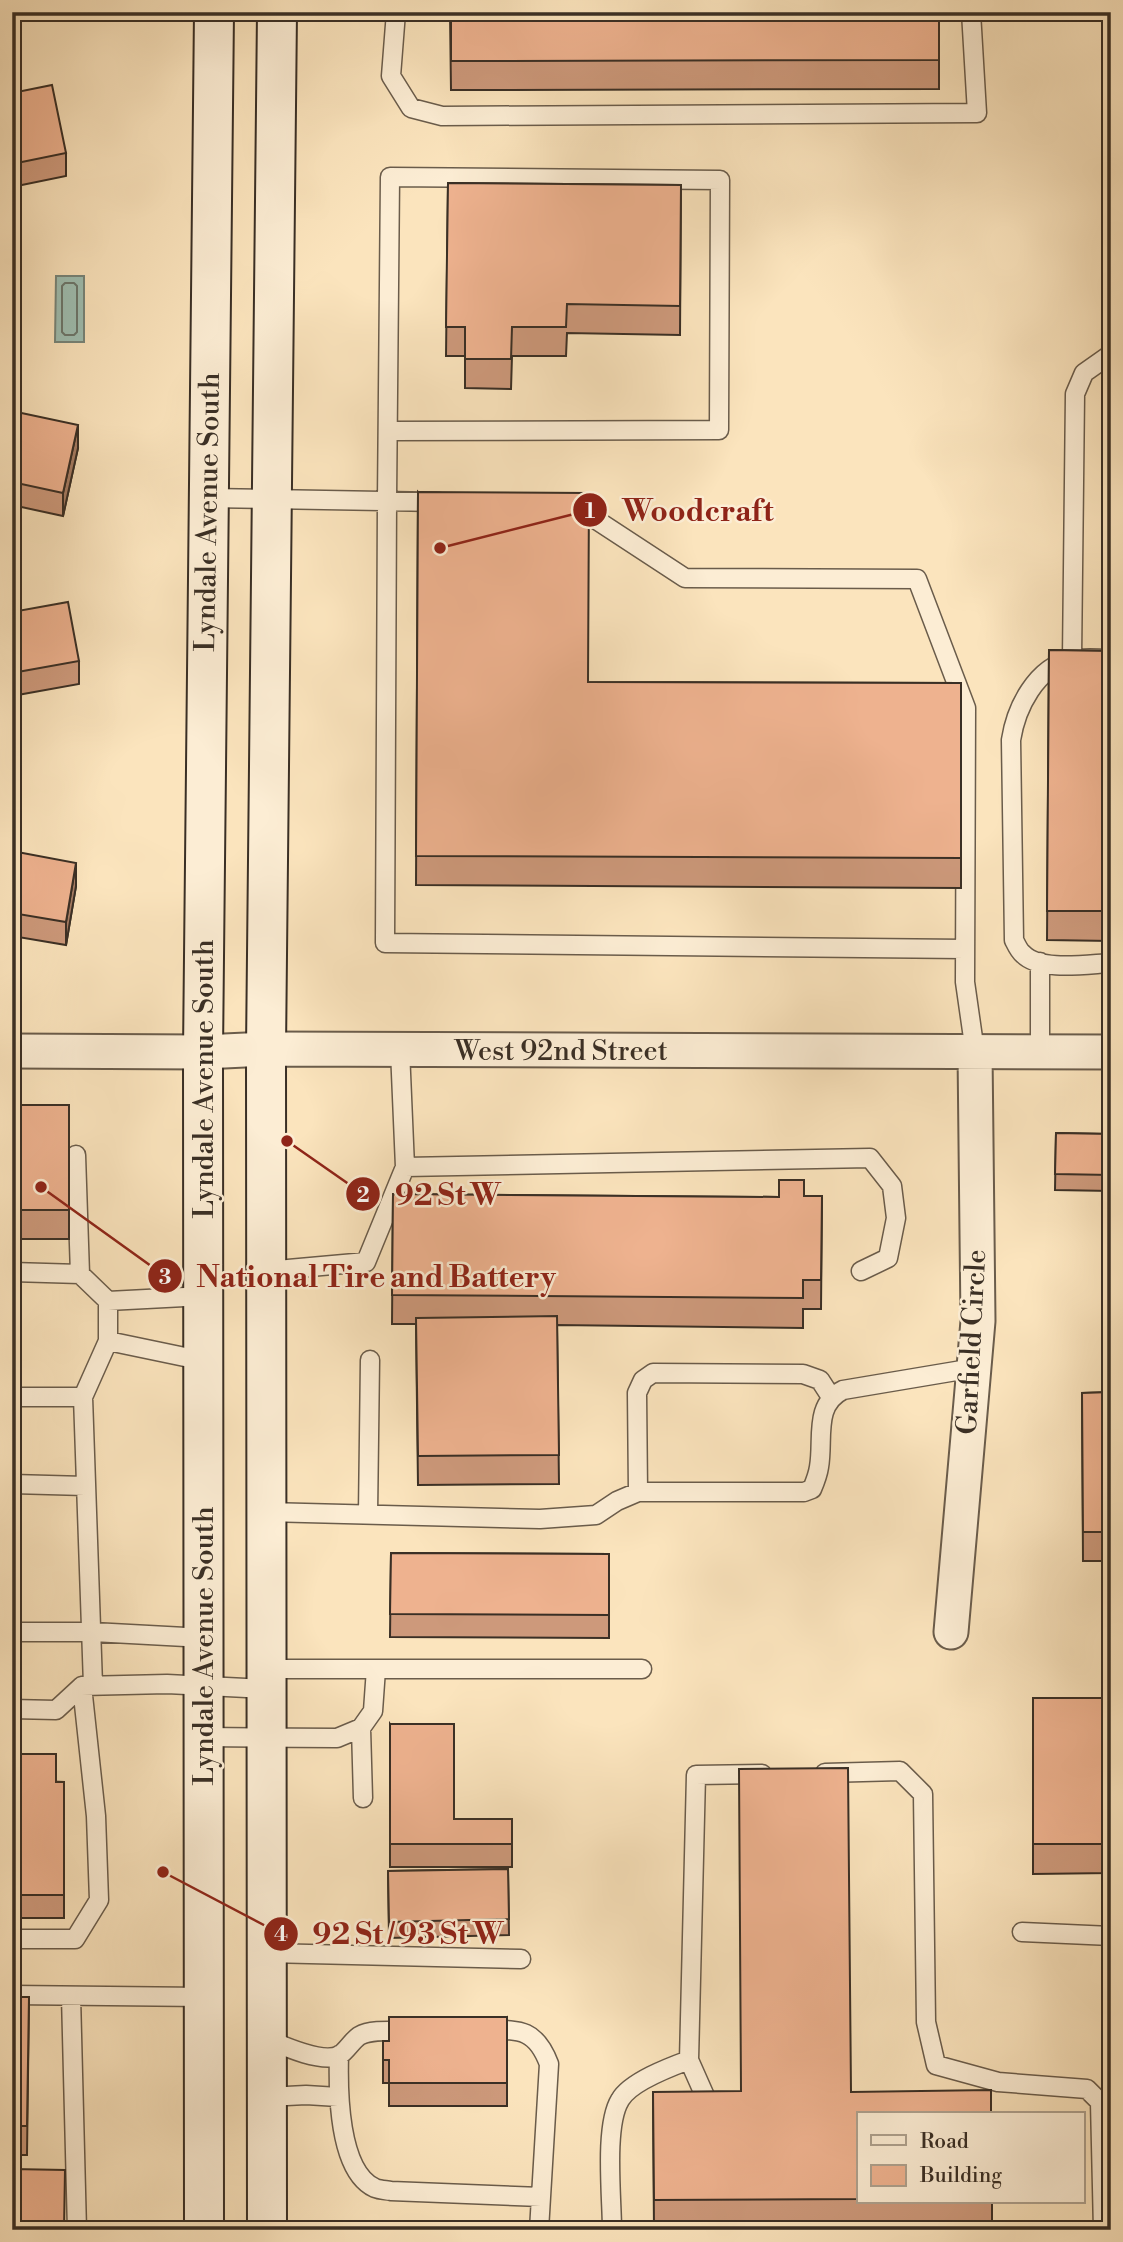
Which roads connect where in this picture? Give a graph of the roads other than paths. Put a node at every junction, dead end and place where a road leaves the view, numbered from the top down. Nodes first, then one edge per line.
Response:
1 (214, 12) edge
2 (276, 12) edge
3 (396, 12) edge
4 (971, 12) edge
5 (1111, 354) edge
6 (388, 431) junction
7 (208, 498) junction
8 (272, 498) junction
9 (387, 500) junction
10 (454, 502) edge
11 (548, 505) edge
12 (1072, 659) junction
13 (1111, 659) edge
14 (965, 949) junction
15 (1040, 962) junction
16 (1111, 963) edge
17 (267, 1049) junction
18 (400, 1050) junction
19 (12, 1051) edge
20 (203, 1052) junction
21 (975, 1052) junction
22 (1040, 1052) junction
23 (1111, 1052) edge
24 (76, 1154) dead end
25 (405, 1167) junction
26 (267, 1271) junction
27 (861, 1271) dead end
28 (12, 1272) edge
29 (80, 1274) junction
30 (204, 1296) junction
31 (108, 1301) junction
32 (108, 1341) junction
33 (369, 1360) dead end
34 (204, 1361) junction
35 (974, 1368) junction
36 (83, 1396) junction
37 (831, 1396) junction
38 (12, 1397) edge
39 (12, 1484) edge
40 (85, 1486) junction
41 (638, 1492) junction
42 (267, 1512) junction
43 (368, 1514) junction
44 (12, 1632) edge
45 (93, 1632) junction
46 (951, 1632) dead end
47 (204, 1638) junction
48 (376, 1669) junction
49 (642, 1669) dead end
50 (267, 1679) junction
51 (87, 1685) junction
52 (204, 1685) junction
53 (12, 1709) edge
54 (361, 1727) junction
55 (204, 1737) junction
56 (267, 1738) junction
57 (778, 1773) edge
58 (805, 1773) edge
59 (363, 1798) dead end
60 (1022, 1932) dead end
61 (1111, 1936) edge
62 (12, 1939) edge
63 (267, 1952) junction
64 (521, 1959) dead end
65 (12, 1995) edge
66 (71, 1996) junction
67 (204, 1997) junction
68 (471, 2030) edge
69 (429, 2031) edge
70 (267, 2039) junction
71 (339, 2055) junction
72 (689, 2060) junction
73 (267, 2097) junction
74 (338, 2097) junction
75 (714, 2118) edge
76 (541, 2197) junction
77 (77, 2230) edge
78 (204, 2230) edge
79 (267, 2230) edge
80 (539, 2230) edge
81 (612, 2230) edge
82 (1103, 2230) edge

1 - 7 main road, Lyndale Avenue South
2 - 8 main road
3 - 4 lane
5 - 12 lane
6 - 6 lane
6 - 9 lane
7 - 8 lane
7 - 20 main road, Lyndale Avenue South
8 - 9 lane
8 - 17 main road
9 - 10 lane
9 - 14 lane
11 - 14 lane
12 - 13 lane
12 - 15 lane
14 - 21 lane
15 - 16 lane
15 - 22 lane
17 - 18 street, West 92nd Street
17 - 20 street, West 92nd Street
17 - 26 main road
18 - 21 street, West 92nd Street
18 - 25 lane
19 - 20 street, West 92nd Street
20 - 30 main road, Lyndale Avenue South
21 - 22 street, West 92nd Street
21 - 35 street, Garfield Circle
22 - 23 street, West 92nd Street
24 - 29 lane
25 - 26 lane
25 - 27 lane
26 - 42 main road
28 - 29 lane
29 - 31 lane
30 - 31 lane
30 - 34 main road, Lyndale Avenue South
31 - 32 lane
32 - 34 lane
32 - 36 lane
33 - 43 lane
34 - 47 main road, Lyndale Avenue South
35 - 37 lane
35 - 46 street, Garfield Circle
36 - 38 lane
36 - 40 lane
37 - 41 lane
37 - 41 lane
39 - 40 lane
40 - 45 lane
41 - 43 lane
42 - 43 lane
42 - 50 main road
44 - 45 lane
45 - 47 lane
45 - 51 lane
47 - 52 main road, Lyndale Avenue South
48 - 49 lane
48 - 50 lane
48 - 54 lane
50 - 52 lane
50 - 56 main road
51 - 52 lane
51 - 53 lane
51 - 62 lane
52 - 55 main road, Lyndale Avenue South
54 - 56 lane
54 - 59 lane
55 - 56 lane
55 - 67 main road, Lyndale Avenue South
56 - 63 main road
57 - 72 lane
58 - 82 lane
60 - 61 lane
63 - 64 lane
63 - 70 main road
65 - 66 lane
66 - 67 lane
66 - 77 lane
67 - 78 main road, Lyndale Avenue South
68 - 76 lane
69 - 71 lane
70 - 71 lane
70 - 73 main road
71 - 74 lane
72 - 75 lane
72 - 81 lane
73 - 74 lane
73 - 79 main road
74 - 76 lane
76 - 80 lane

